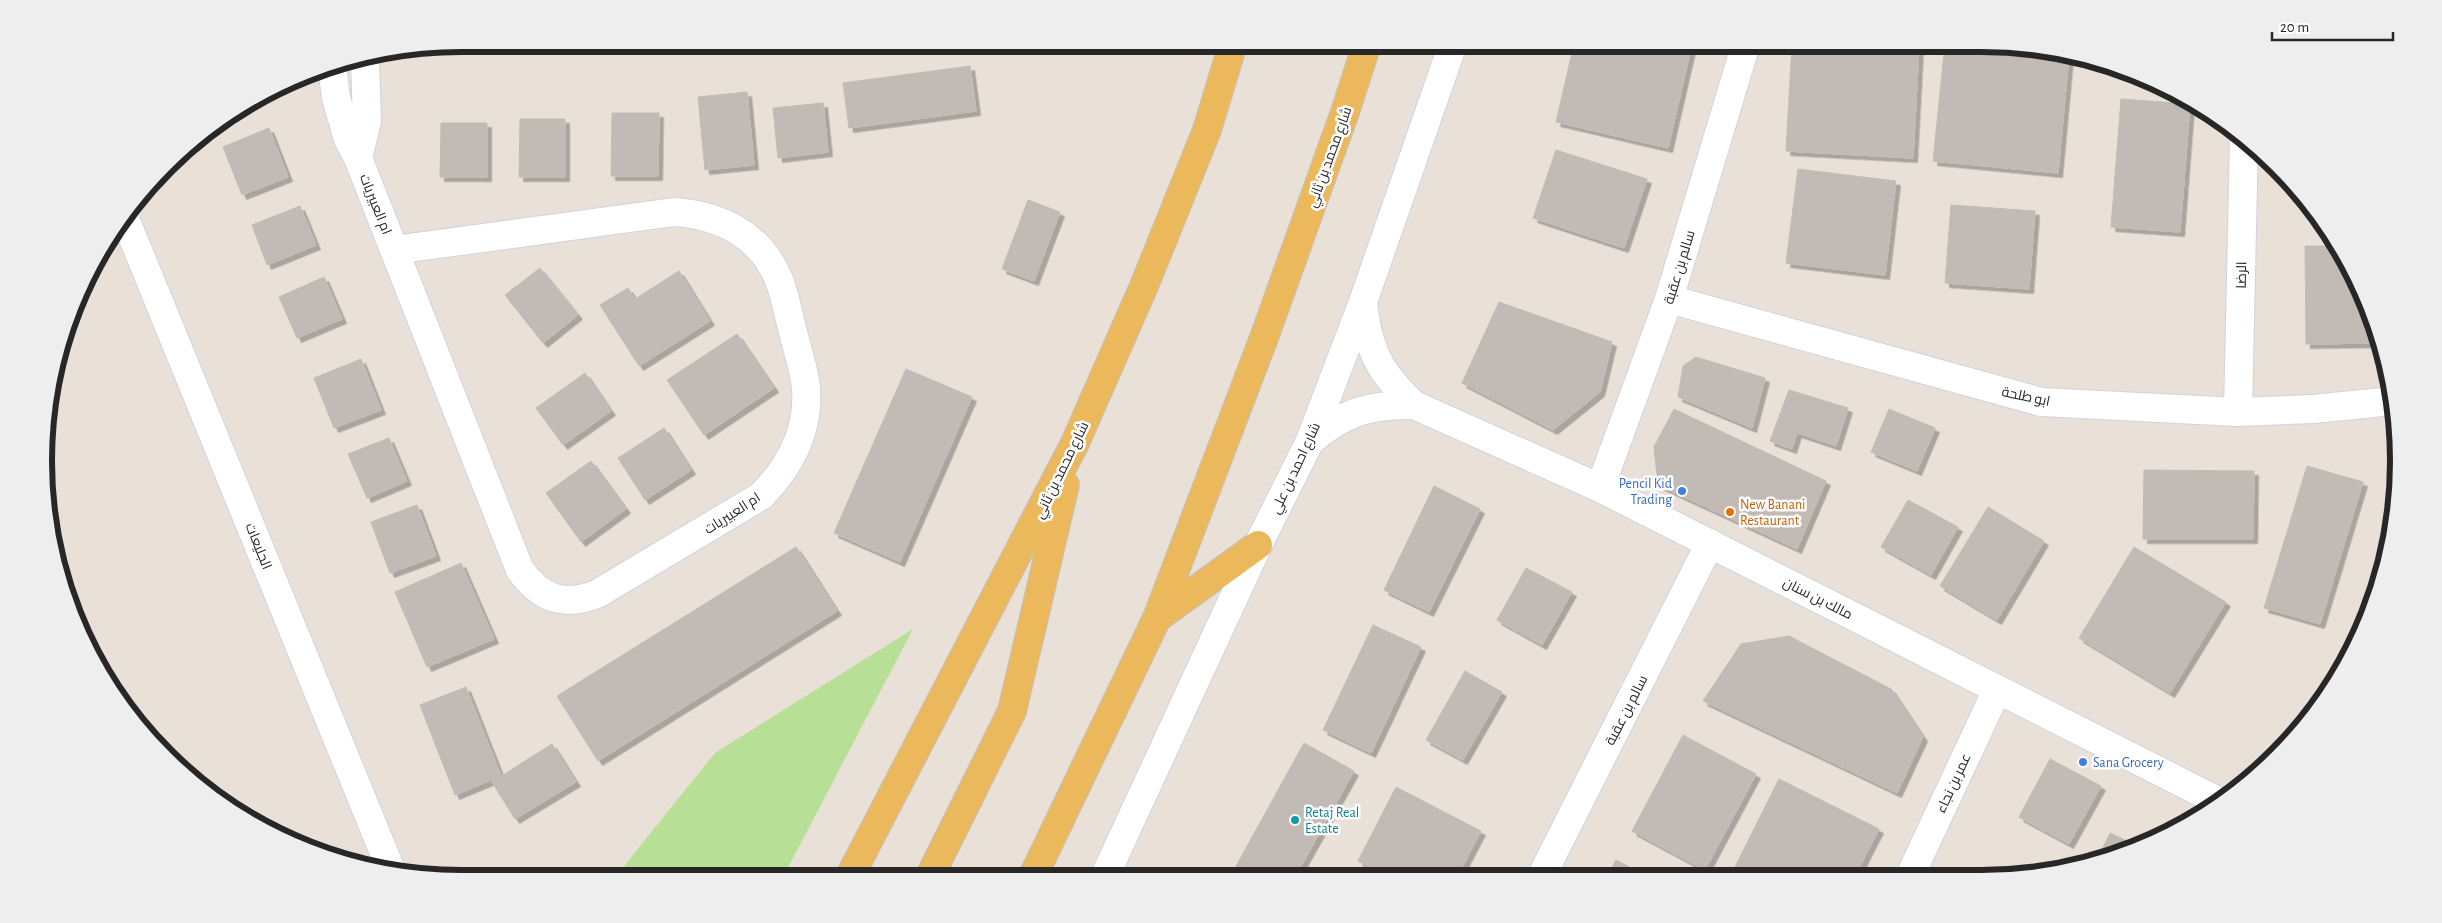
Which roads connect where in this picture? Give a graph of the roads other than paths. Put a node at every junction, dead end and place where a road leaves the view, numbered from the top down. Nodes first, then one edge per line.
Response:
1 (1231, 52) edge
2 (1365, 52) edge
3 (1450, 52) edge
4 (1744, 52) edge
5 (365, 64) edge
6 (333, 73) edge
7 (2244, 149) edge
8 (358, 158) junction
9 (128, 225) edge
10 (394, 250) junction
11 (1670, 299) junction
12 (1363, 302) junction
13 (2385, 402) edge
14 (1414, 405) junction
15 (2238, 412) junction
16 (1310, 441) junction
17 (1075, 443) junction
18 (1600, 488) junction
19 (1710, 543) junction
20 (1258, 546) junction
21 (1157, 618) junction
22 (1996, 690) junction
23 (2213, 798) edge
24 (389, 864) edge
25 (853, 870) edge
26 (933, 870) edge
27 (1036, 870) edge
28 (1108, 870) edge
29 (1545, 870) edge
30 (1913, 870) edge

1 - 17 main road, شارع محمد بن ثاني
2 - 21 main road, شارع محمد بن ثاني
3 - 12 street, شارع احمد بن علي
4 - 11 street, سالم بن عقبة
5 - 8 street
6 - 8 street, ام العبيريات
7 - 15 street, الرضا
8 - 10 street, ام العبيريات
9 - 24 street, الجليعات
10 - 10 street, ام العبيريات
11 - 15 street, ابو طلحة
11 - 18 street, سالم بن عقبة
12 - 14 street, مالك بن سنان
12 - 16 street, شارع احمد بن علي
13 - 15 street, ابو طلحة
14 - 16 street, مالك بن سنان
14 - 18 street, مالك بن سنان
16 - 20 street, شارع احمد بن علي
17 - 25 main road, شارع محمد بن ثاني
17 - 26 main road
18 - 19 street, مالك بن سنان
19 - 22 street, مالك بن سنان
19 - 29 street, سالم بن عقبة
20 - 21 main road
20 - 28 street, شارع احمد بن علي
21 - 27 main road, شارع محمد بن ثاني
22 - 23 street, مالك بن سنان
22 - 30 street, عمر بن نجاء

